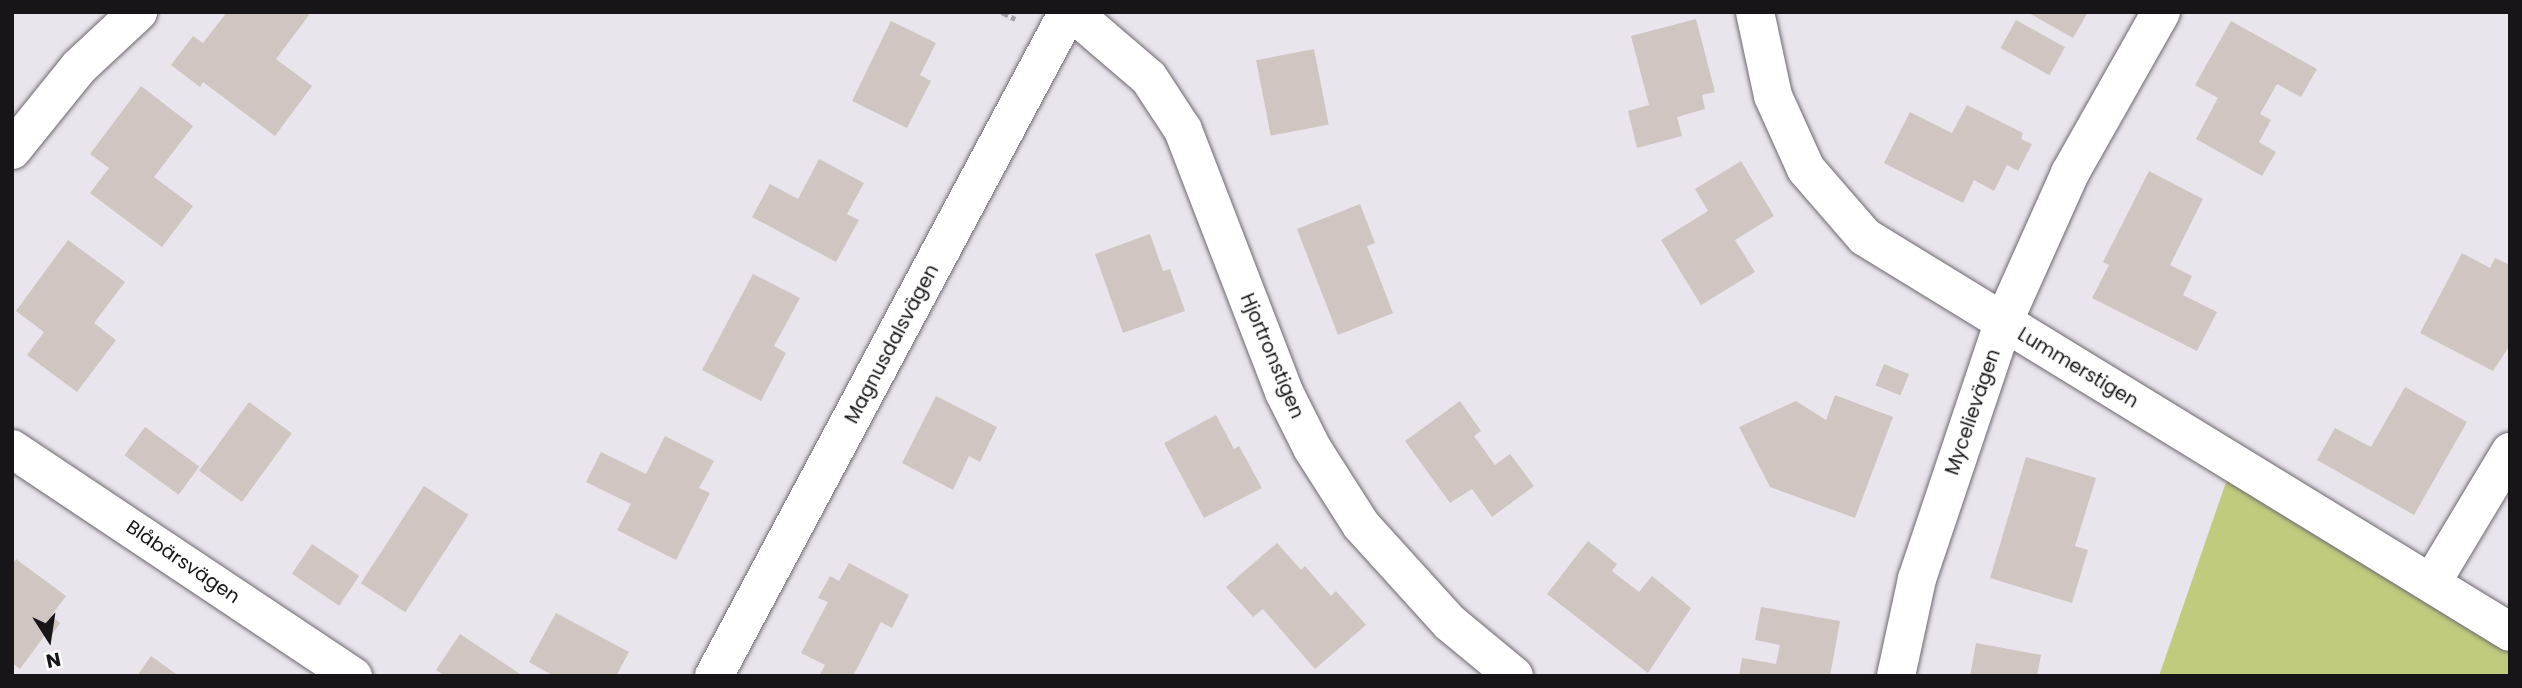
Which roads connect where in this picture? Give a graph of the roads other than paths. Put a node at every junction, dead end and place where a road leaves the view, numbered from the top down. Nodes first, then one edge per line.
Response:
1 (138, 12) edge
2 (1070, 12) edge
3 (1755, 12) edge
4 (2161, 12) edge
5 (12, 150) edge
6 (2003, 323) junction
7 (12, 449) edge
8 (2510, 452) edge
9 (2432, 582) junction
10 (2510, 632) edge
11 (353, 676) edge
12 (714, 676) edge
13 (1514, 676) edge
14 (1896, 676) edge

1 - 5 street
2 - 12 street, Magnusdalsvägen
2 - 13 street, Hjortronstigen
3 - 6 street, Lummerstigen
4 - 6 street, Mycelievägen
6 - 9 street, Lummerstigen
6 - 14 street, Mycelievägen
7 - 11 street, Blåbärsvägen
8 - 9 street
9 - 10 street, Lummerstigen

